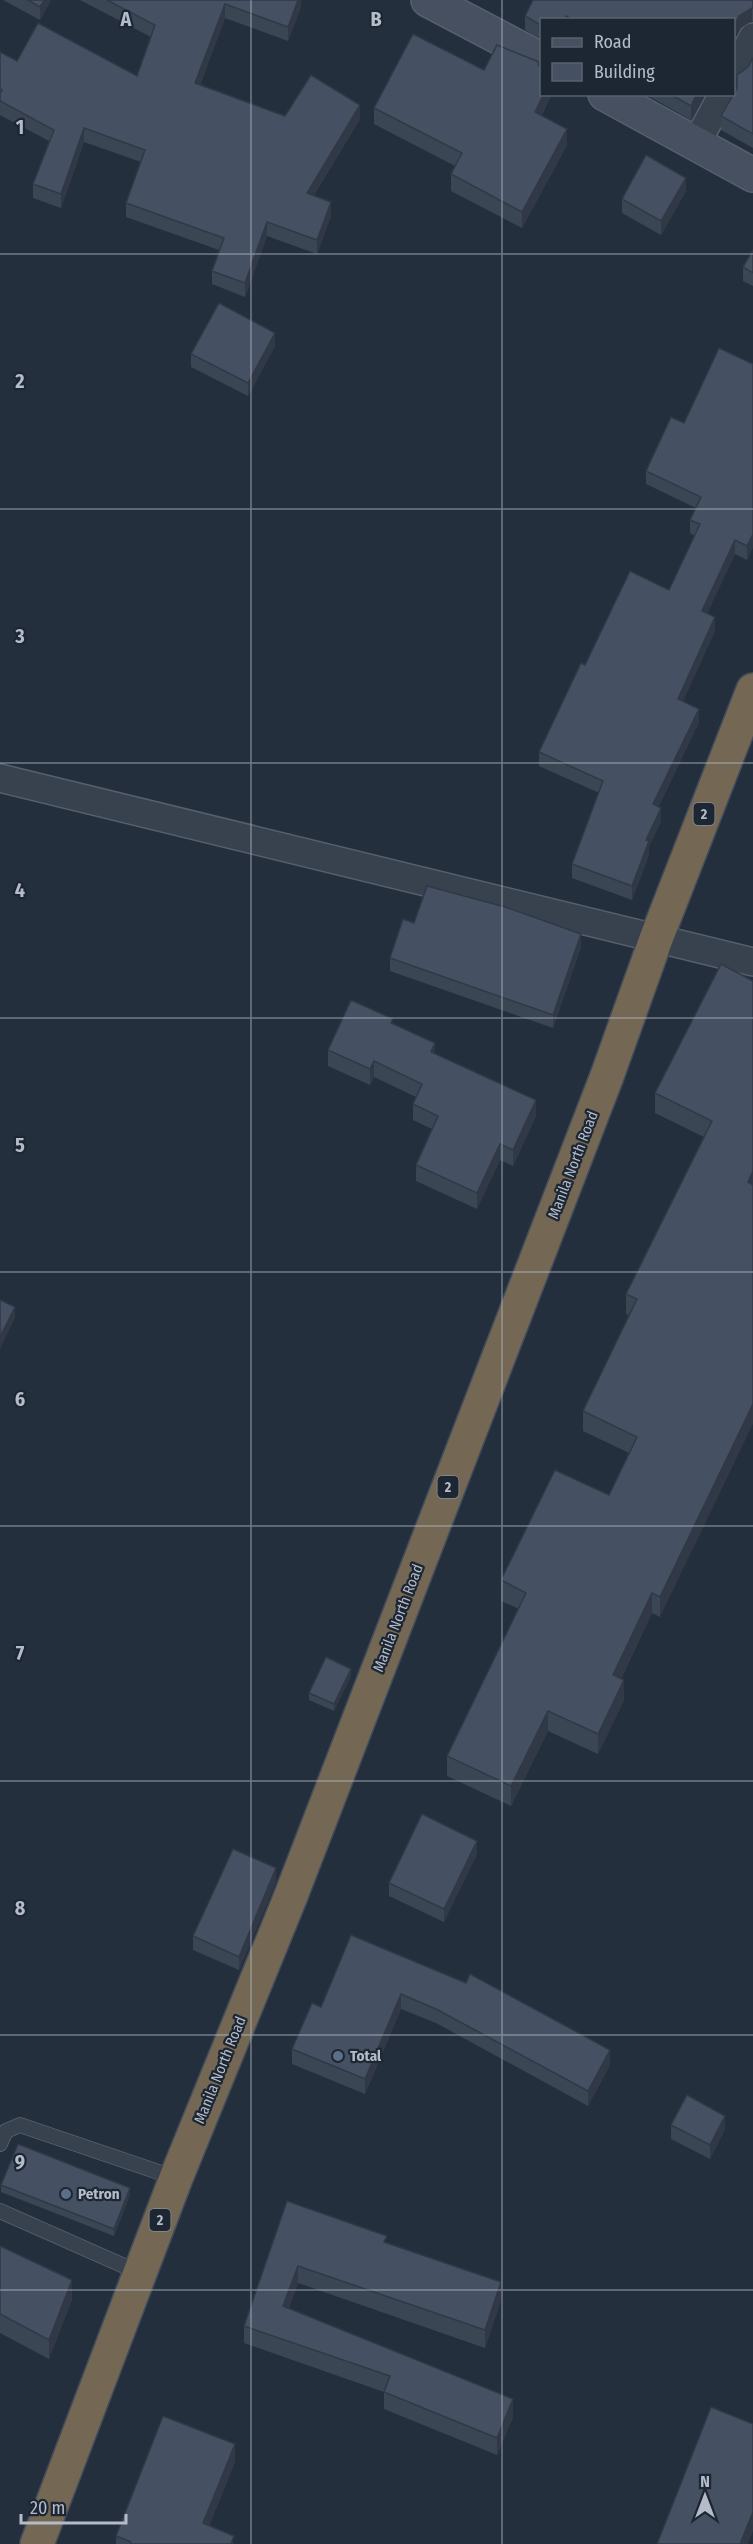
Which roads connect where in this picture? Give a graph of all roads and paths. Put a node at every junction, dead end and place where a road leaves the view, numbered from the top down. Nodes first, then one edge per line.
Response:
1 (428, 0) edge
2 (467, 8) edge
3 (753, 37) edge
4 (540, 59) edge
5 (735, 72) edge
6 (609, 96) edge
7 (722, 96) edge
8 (696, 144) junction
9 (753, 175) edge
10 (753, 690) edge
11 (0, 778) edge
12 (656, 939) junction
13 (753, 962) edge
14 (0, 2144) edge
15 (176, 2178) junction
16 (0, 2211) edge
17 (140, 2273) junction
18 (38, 2544) edge

1 - 2 main road
2 - 4 main road
3 - 5 street
6 - 8 main road
7 - 8 street
8 - 9 main road
10 - 12 highway, Manila North Road / 2
11 - 12 street
12 - 13 street
12 - 15 highway, Manila North Road / 2
14 - 15 lane
15 - 17 highway, Manila North Road / 2
16 - 17 lane
17 - 18 highway, Manila North Road / 2

